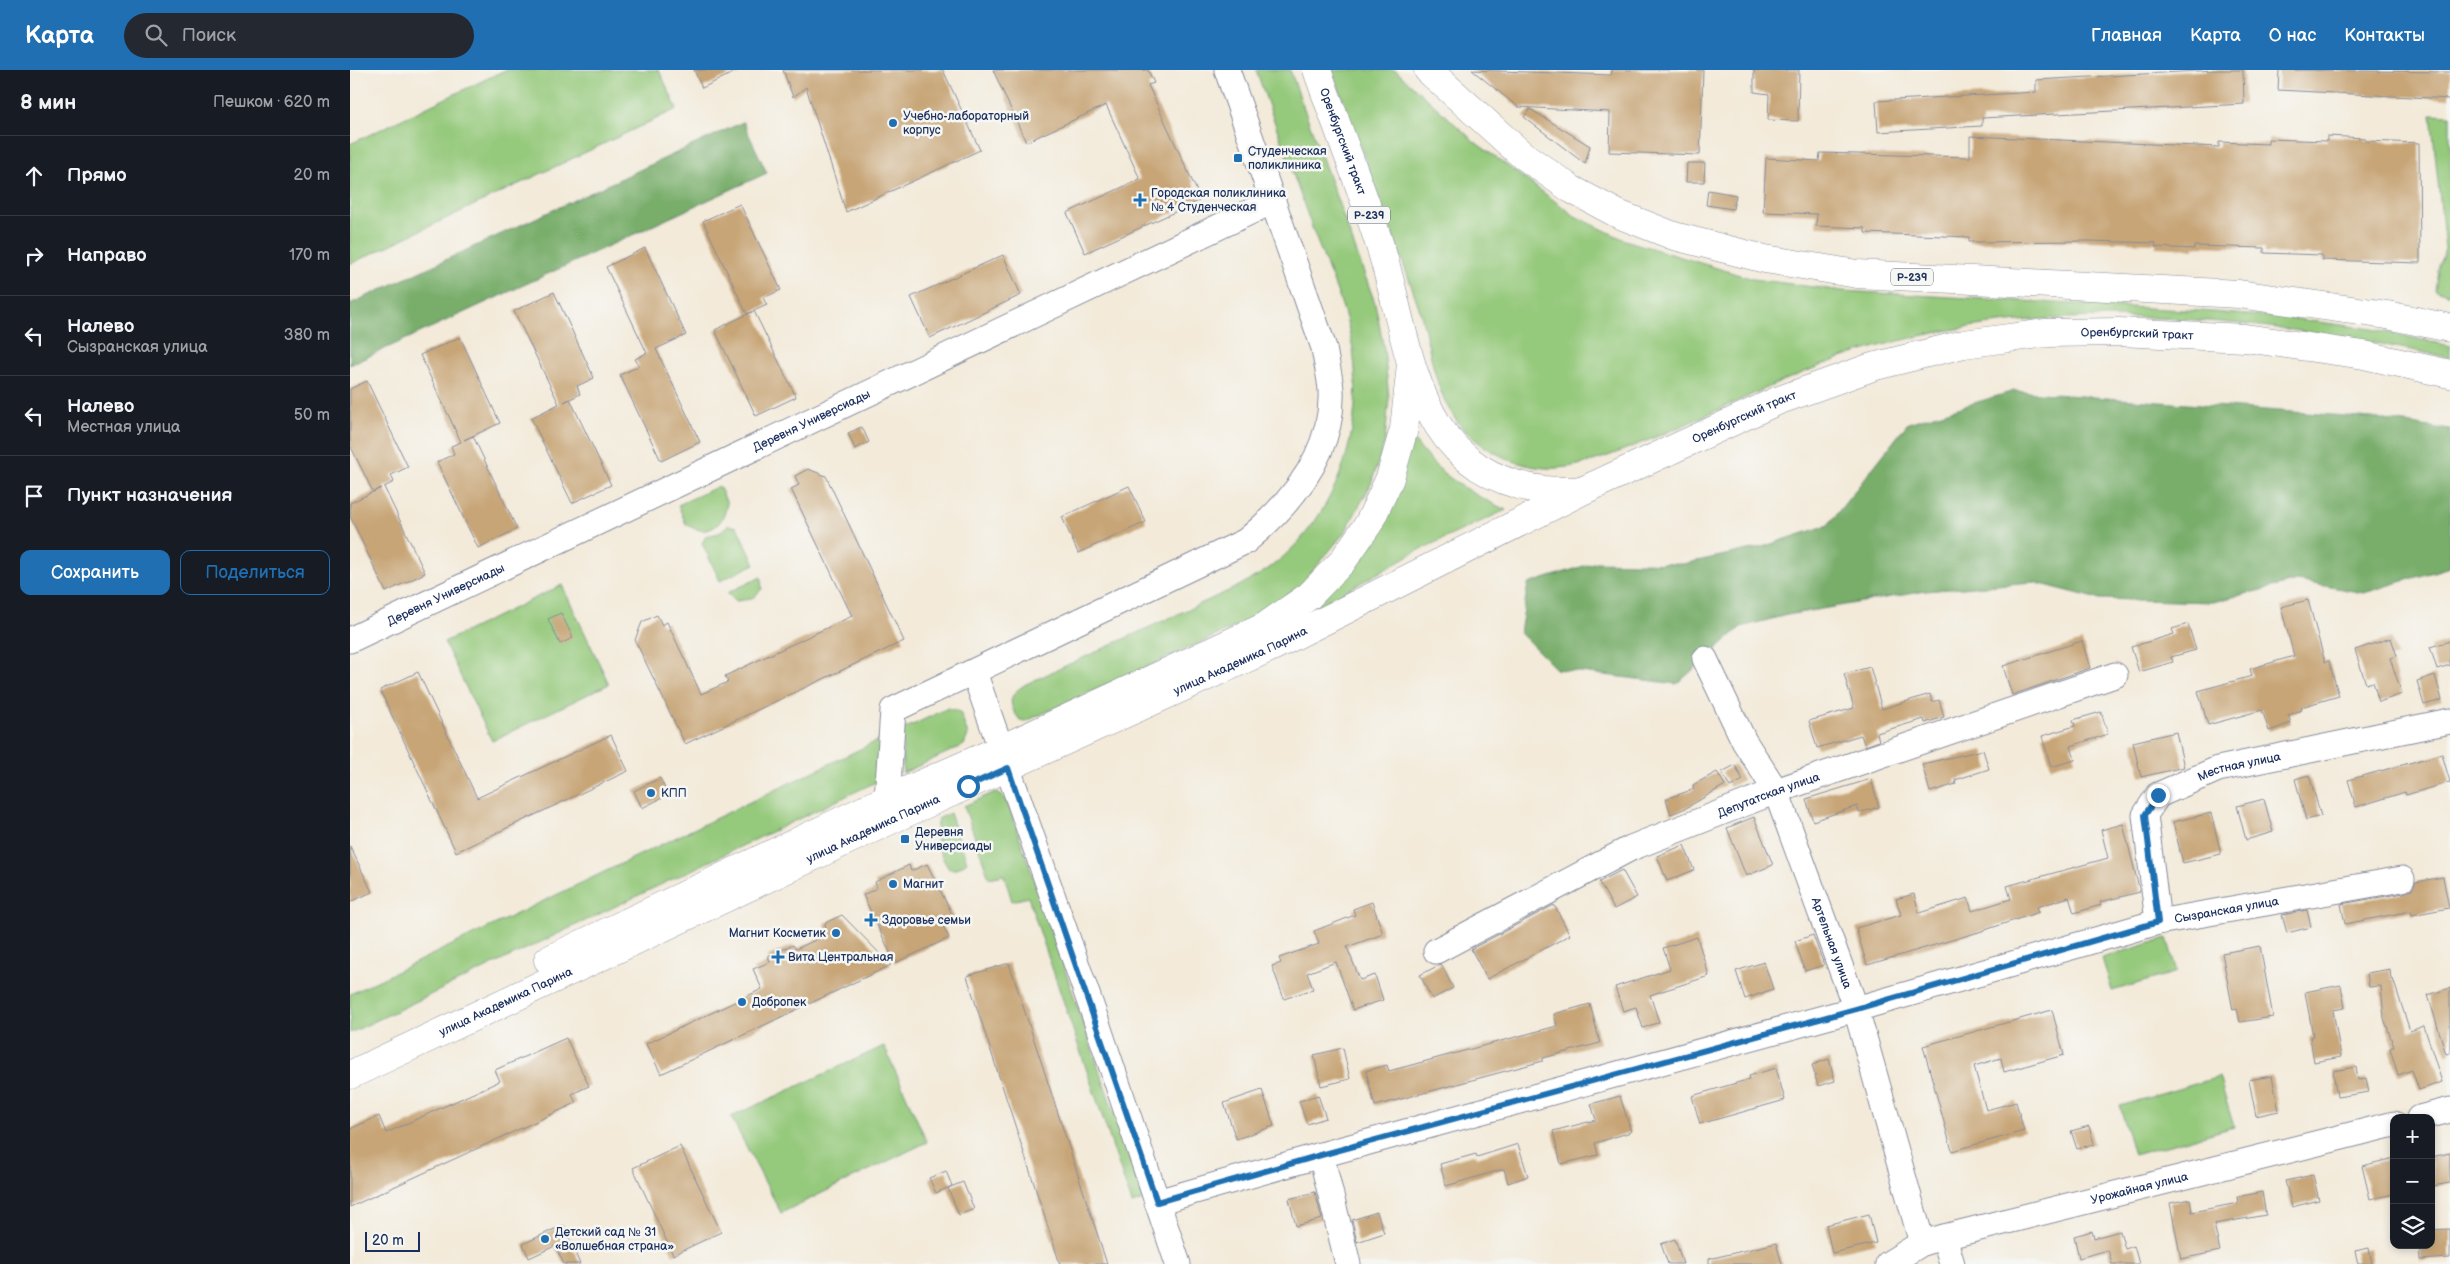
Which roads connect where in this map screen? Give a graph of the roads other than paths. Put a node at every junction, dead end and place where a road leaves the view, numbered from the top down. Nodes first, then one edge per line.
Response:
1 (1227, 70) edge
2 (1317, 70) edge
3 (1428, 70) edge
4 (1273, 201) junction
5 (2450, 328) edge
6 (1411, 364) junction
7 (2450, 374) edge
8 (1582, 491) junction
9 (350, 640) edge
10 (1705, 659) dead end
11 (974, 672) junction
12 (2115, 675) dead end
13 (2450, 721) edge
14 (1004, 759) junction
15 (1776, 791) junction
16 (887, 799) junction
17 (2402, 879) dead end
18 (2158, 922) junction
19 (1436, 951) dead end
20 (1856, 1009) junction
21 (350, 1054) edge
22 (350, 1075) edge
23 (2450, 1110) edge
24 (2434, 1114) edge
25 (2390, 1125) edge
26 (1321, 1155) junction
27 (1157, 1202) junction
28 (1933, 1240) junction
29 (1891, 1263) edge
30 (1178, 1264) edge
31 (1348, 1264) edge
32 (1952, 1264) edge

1 - 4 street
2 - 6 main road, Оренбургский тракт / Р-239
3 - 5 main road, Р-239
4 - 9 street, Деревня Универсиады
4 - 11 street
6 - 8 main road, Оренбургский тракт / Р-239
6 - 14 main road, улица Академика Парина
7 - 8 main road, Оренбургский тракт / Р-239
8 - 14 main road, улица Академика Парина
10 - 15 street, Артельная улица
11 - 14 street
11 - 16 street
12 - 15 street, Депутатская улица
13 - 18 street, Местная улица
14 - 16 main road, улица Академика Парина
14 - 22 main road, улица Академика Парина
14 - 27 street
15 - 19 street, Депутатская улица
15 - 20 street, Артельная улица
16 - 21 main road, улица Академика Парина
17 - 18 street, Сызранская улица
18 - 20 street, Сызранская улица
20 - 26 street, Сызранская улица
20 - 28 street, Артельная улица
23 - 24 street
25 - 28 street, Урожайная улица
26 - 27 street, Сызранская улица
26 - 31 street
27 - 30 street
28 - 29 street, Урожайная улица
28 - 32 street, Артельная улица

